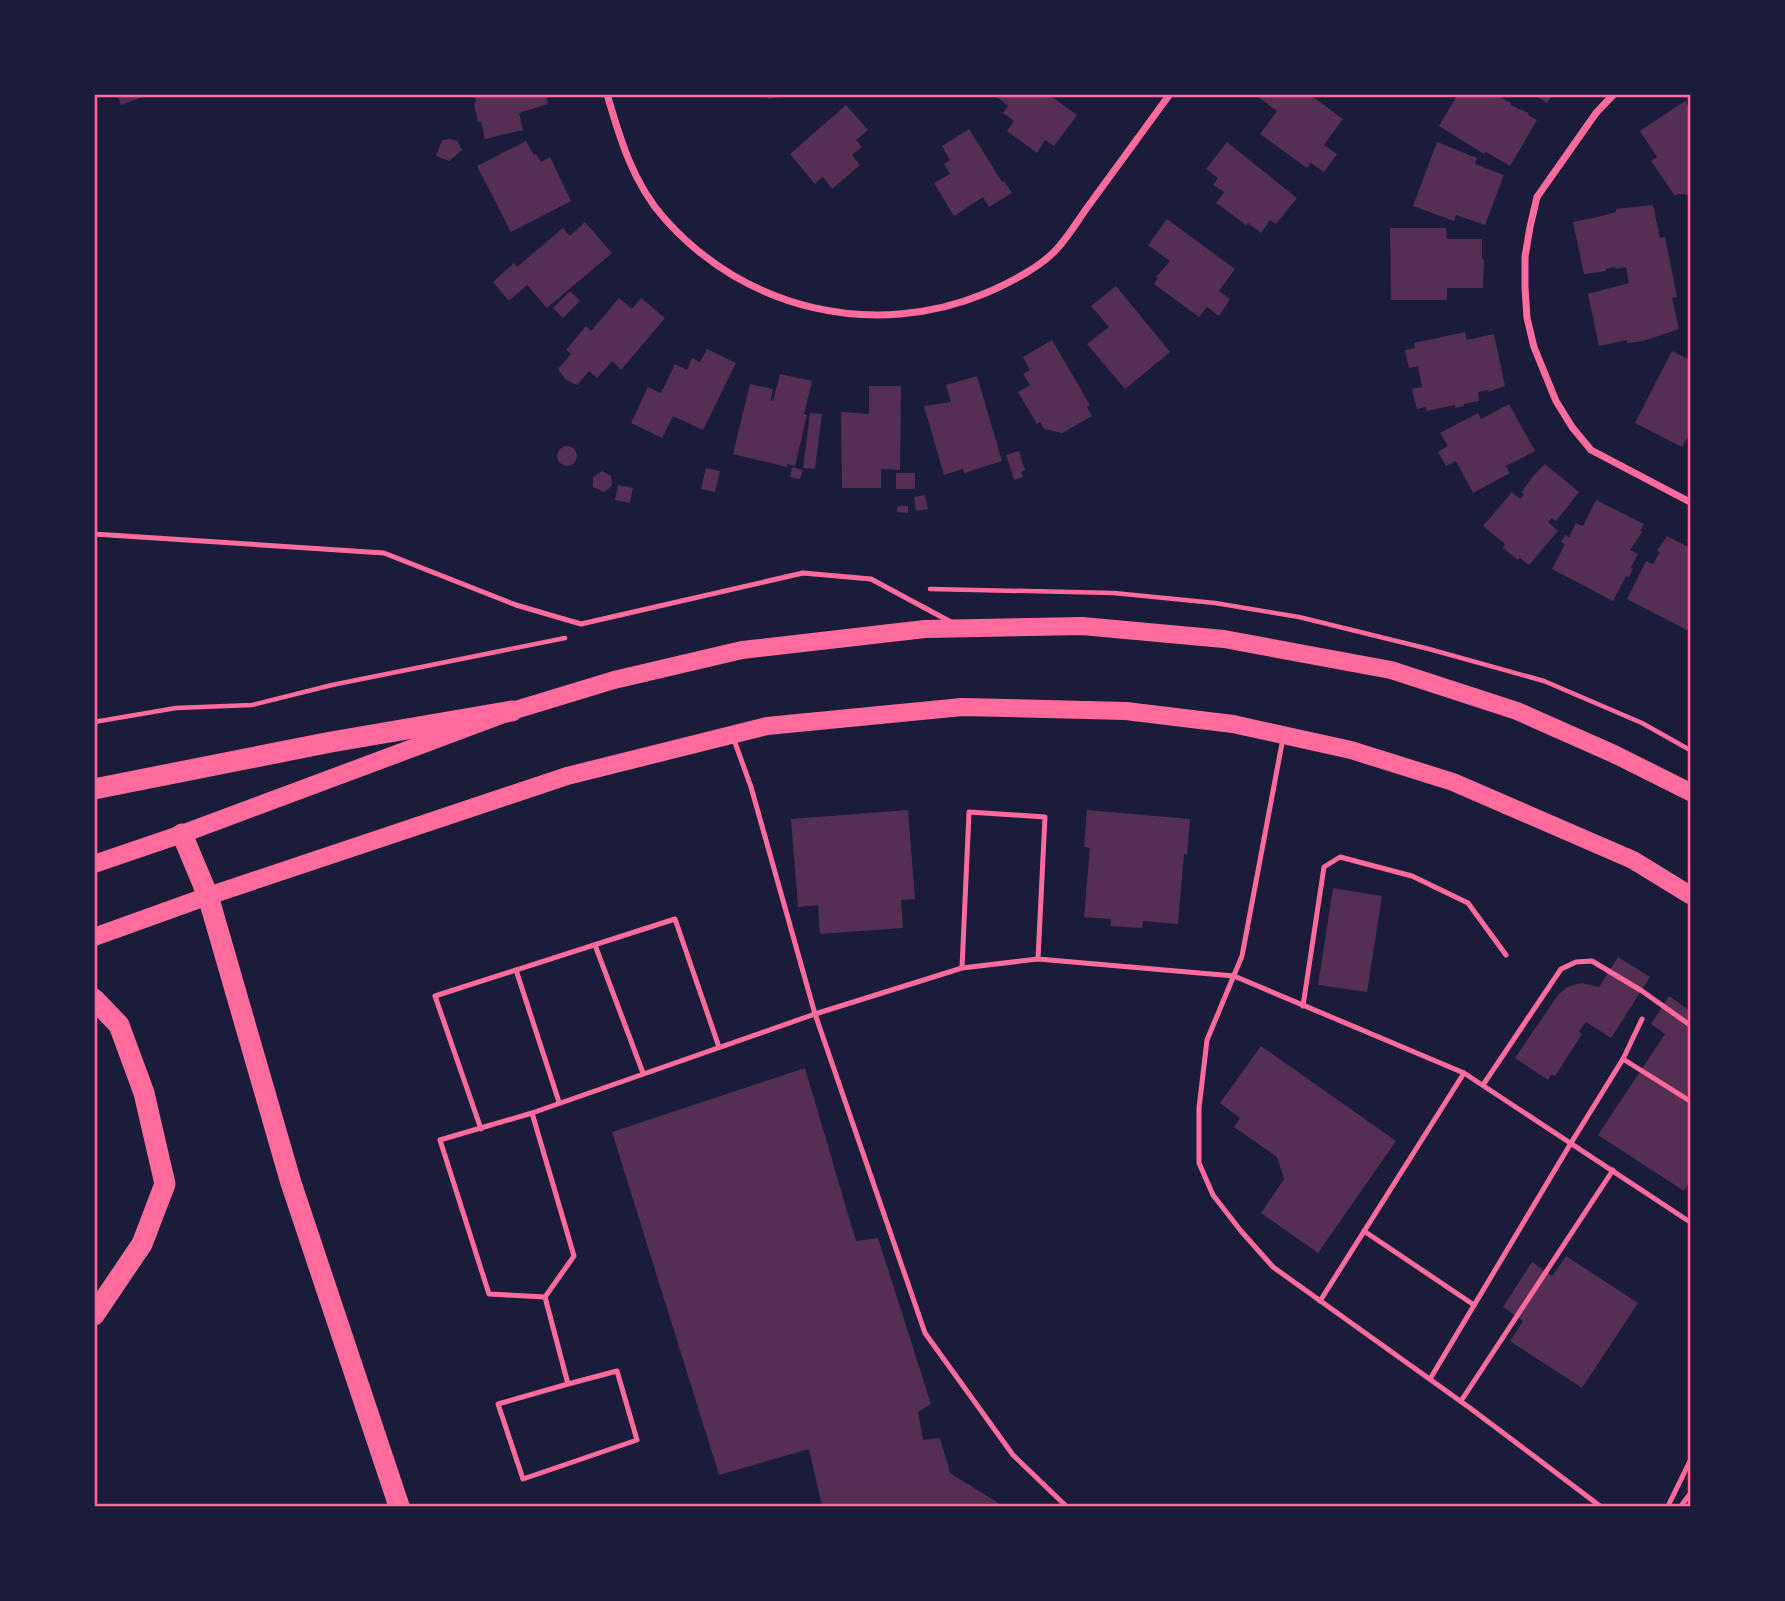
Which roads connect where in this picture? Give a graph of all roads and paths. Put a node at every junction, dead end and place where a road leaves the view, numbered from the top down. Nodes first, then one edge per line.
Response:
1 (607, 94) edge
2 (1170, 94) edge
3 (1614, 94) edge
4 (1690, 502) edge
5 (94, 534) edge
6 (963, 629) junction
7 (512, 711) junction
8 (732, 735) junction
9 (1283, 735) junction
10 (94, 789) edge
11 (1690, 792) edge
12 (182, 834) junction
13 (94, 863) edge
14 (1690, 895) edge
15 (208, 896) junction
16 (94, 937) edge
17 (595, 945) junction
18 (1506, 955) dead end
19 (1038, 958) junction
20 (962, 968) junction
21 (516, 970) junction
22 (1234, 976) junction
23 (94, 999) edge
24 (1303, 1006) junction
25 (815, 1013) junction
26 (1642, 1019) dead end
27 (1690, 1025) edge
28 (719, 1047) junction
29 (1623, 1059) junction
30 (643, 1073) junction
31 (1464, 1073) junction
32 (1483, 1085) junction
33 (1690, 1101) edge
34 (559, 1102) junction
35 (532, 1113) junction
36 (481, 1129) junction
37 (1571, 1143) junction
38 (1613, 1170) junction
39 (1690, 1222) edge
40 (1364, 1231) junction
41 (545, 1297) junction
42 (1320, 1301) junction
43 (1474, 1305) junction
44 (94, 1315) edge
45 (1430, 1379) junction
46 (568, 1384) junction
47 (1461, 1401) junction
48 (1690, 1461) edge
49 (1690, 1494) edge
50 (399, 1507) edge
51 (1066, 1507) edge
52 (1600, 1507) edge
53 (1668, 1507) edge
54 (1681, 1507) edge

1 - 2 street
3 - 4 street
5 - 6 lane
6 - 7 main road
6 - 11 main road
7 - 10 highway
7 - 12 main road
8 - 9 main road
8 - 15 main road
8 - 25 lane
9 - 14 main road
9 - 22 lane
12 - 13 main road
12 - 15 highway
15 - 16 main road
15 - 50 highway
17 - 21 lane
17 - 28 lane
17 - 30 lane
18 - 24 lane
19 - 20 lane
19 - 20 lane
19 - 22 lane
20 - 25 lane
21 - 34 lane
21 - 36 lane
22 - 24 lane
22 - 42 lane
23 - 44 highway
24 - 31 lane
25 - 28 lane
25 - 51 lane
26 - 29 lane
27 - 32 lane
28 - 30 lane
29 - 33 lane
29 - 37 lane
30 - 34 lane
31 - 32 lane
31 - 40 lane
32 - 37 lane
34 - 35 lane
35 - 36 lane
35 - 41 lane
36 - 41 lane
37 - 38 lane
37 - 43 lane
38 - 39 lane
38 - 47 lane
40 - 42 lane
40 - 43 lane
41 - 46 lane
42 - 45 lane
43 - 45 lane
45 - 47 lane
46 - 46 lane
47 - 52 lane
48 - 53 lane
49 - 54 lane

